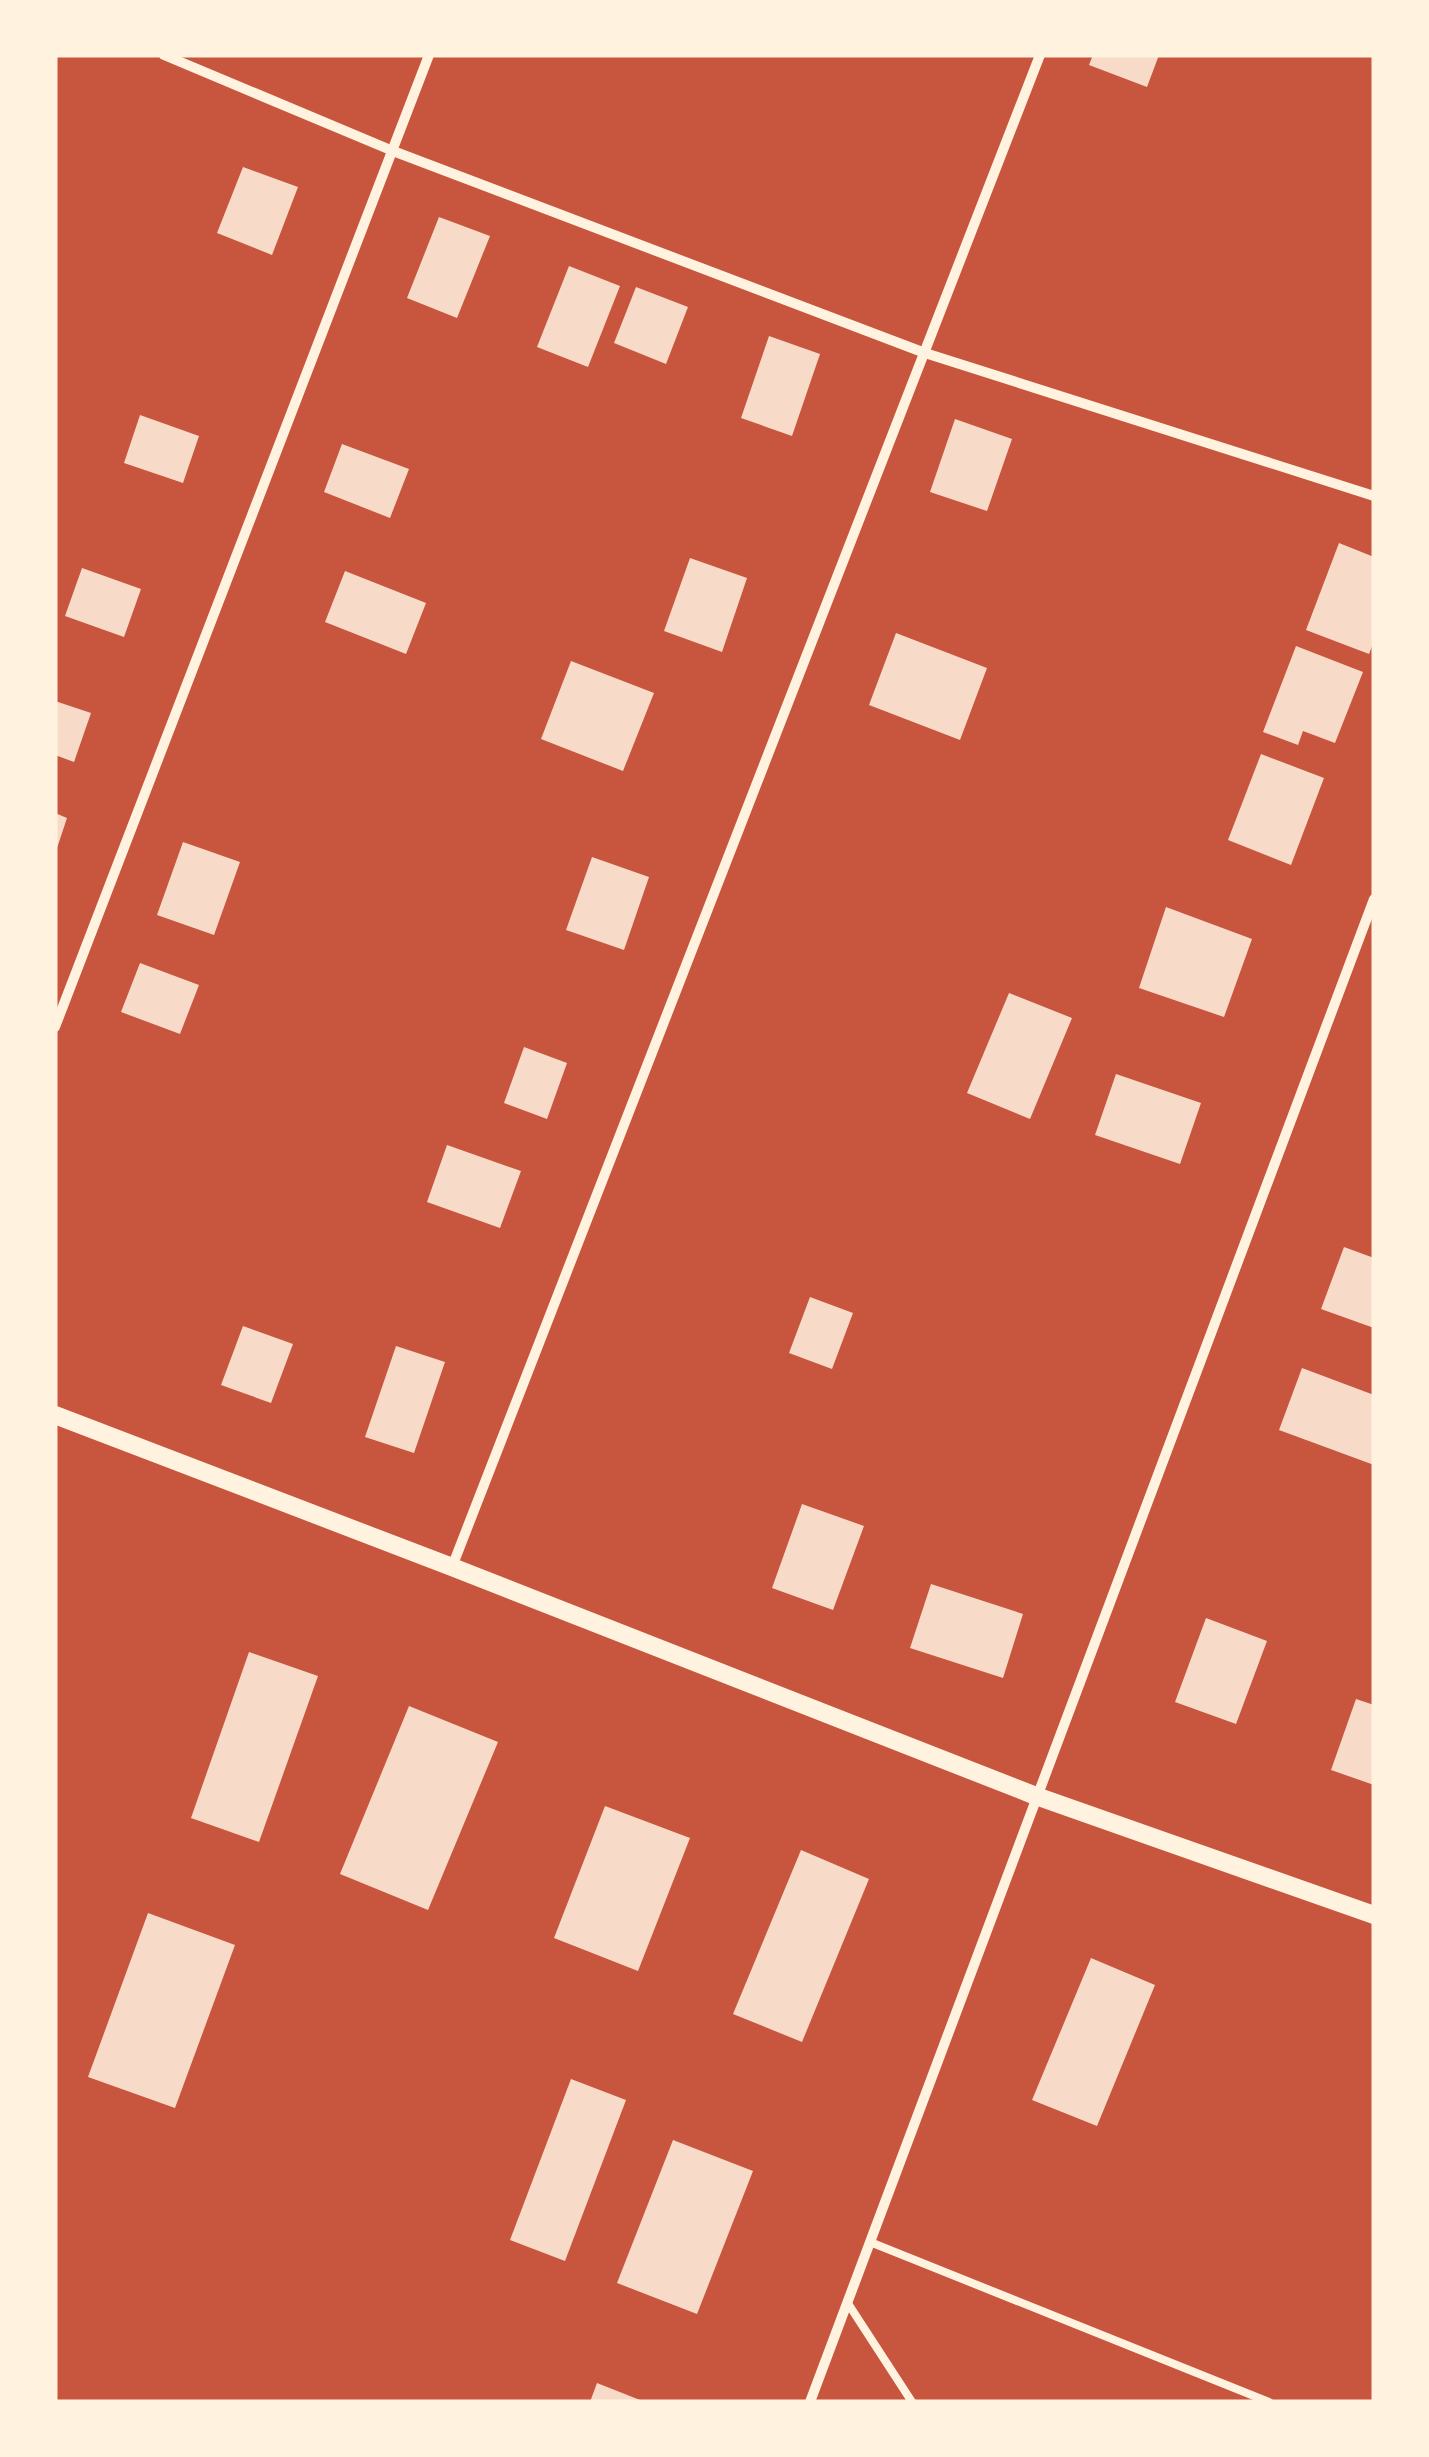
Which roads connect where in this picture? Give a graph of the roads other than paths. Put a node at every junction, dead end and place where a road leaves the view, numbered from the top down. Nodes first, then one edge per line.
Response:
1 (164, 55) edge
2 (429, 55) edge
3 (1040, 55) edge
4 (392, 150) junction
5 (925, 353) junction
6 (1374, 496) edge
7 (1374, 900) edge
8 (55, 1027) edge
9 (55, 1416) edge
10 (452, 1567) junction
11 (1036, 1796) junction
12 (1374, 1916) edge
13 (870, 2242) junction
14 (849, 2304) junction
15 (810, 2402) edge
16 (912, 2402) edge
17 (1269, 2402) edge

1 - 4 street
2 - 4 street
3 - 5 street
4 - 5 street
4 - 8 street
5 - 6 street
5 - 10 street
7 - 11 street
9 - 10 street
10 - 11 street
11 - 12 street
11 - 13 street
13 - 14 street
13 - 17 lane
14 - 15 street
14 - 16 lane

